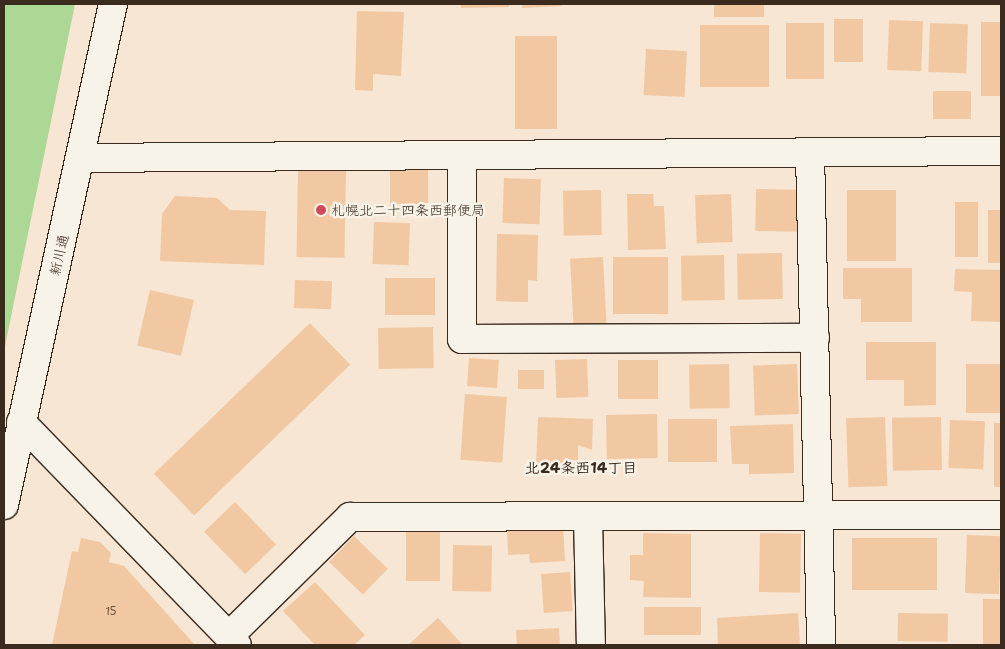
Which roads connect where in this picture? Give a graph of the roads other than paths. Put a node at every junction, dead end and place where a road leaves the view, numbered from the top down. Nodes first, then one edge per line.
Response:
1 (113, 4) edge
2 (1001, 151) edge
3 (810, 153) junction
4 (462, 155) junction
5 (81, 158) junction
6 (815, 338) junction
7 (21, 422) junction
8 (4, 505) edge
9 (1001, 515) edge
10 (819, 516) junction
11 (588, 517) junction
12 (233, 641) edge
13 (591, 645) edge
14 (821, 645) edge

1 - 5 street, 新川通
2 - 3 street
3 - 4 street
3 - 6 street
4 - 5 street
4 - 6 street
5 - 7 street, 新川通
6 - 10 street
7 - 8 street, 新川通
7 - 12 street
9 - 10 street
10 - 11 street
10 - 14 street
11 - 12 street
11 - 13 street

